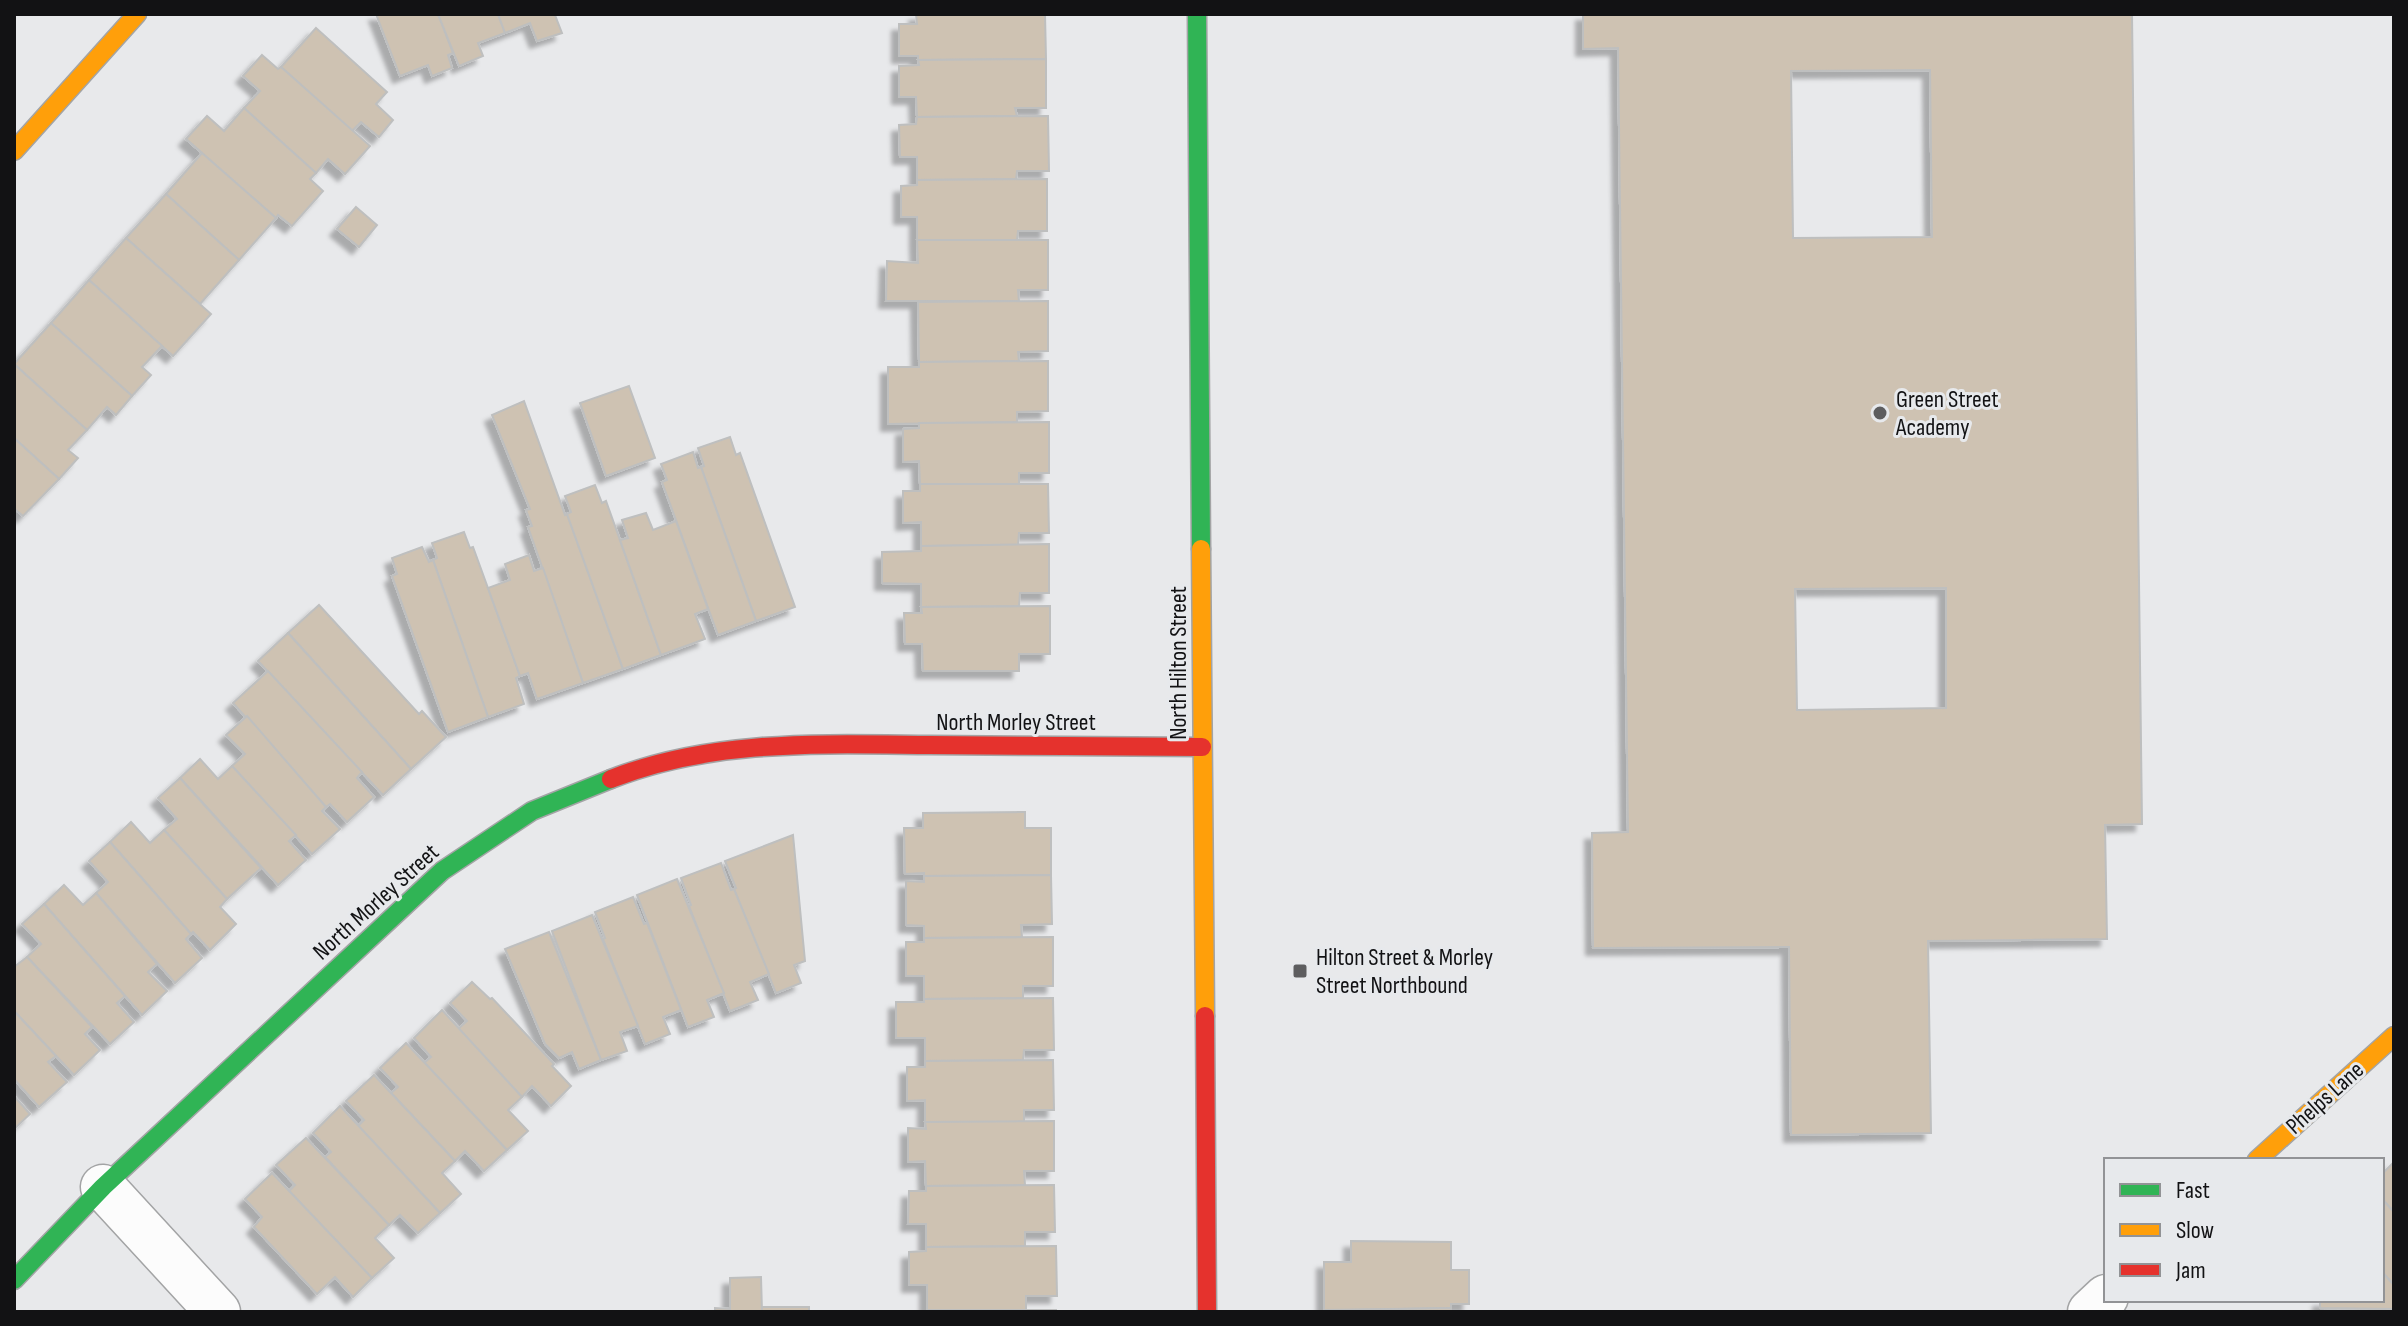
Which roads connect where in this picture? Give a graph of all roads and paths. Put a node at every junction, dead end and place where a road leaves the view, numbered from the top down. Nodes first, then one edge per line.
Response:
1 (137, 14) edge
2 (1197, 14) edge
3 (14, 151) edge
4 (1202, 747) junction
5 (2394, 1036) edge
6 (2259, 1158) edge
7 (103, 1187) junction
8 (14, 1280) edge
9 (218, 1312) edge
10 (1207, 1312) edge

1 - 3 street
2 - 4 street, North Hilton Street
4 - 7 street, North Morley Street
4 - 10 street, North Hilton Street
5 - 6 street, Phelps Lane
7 - 8 street, North Morley Street
7 - 9 street

